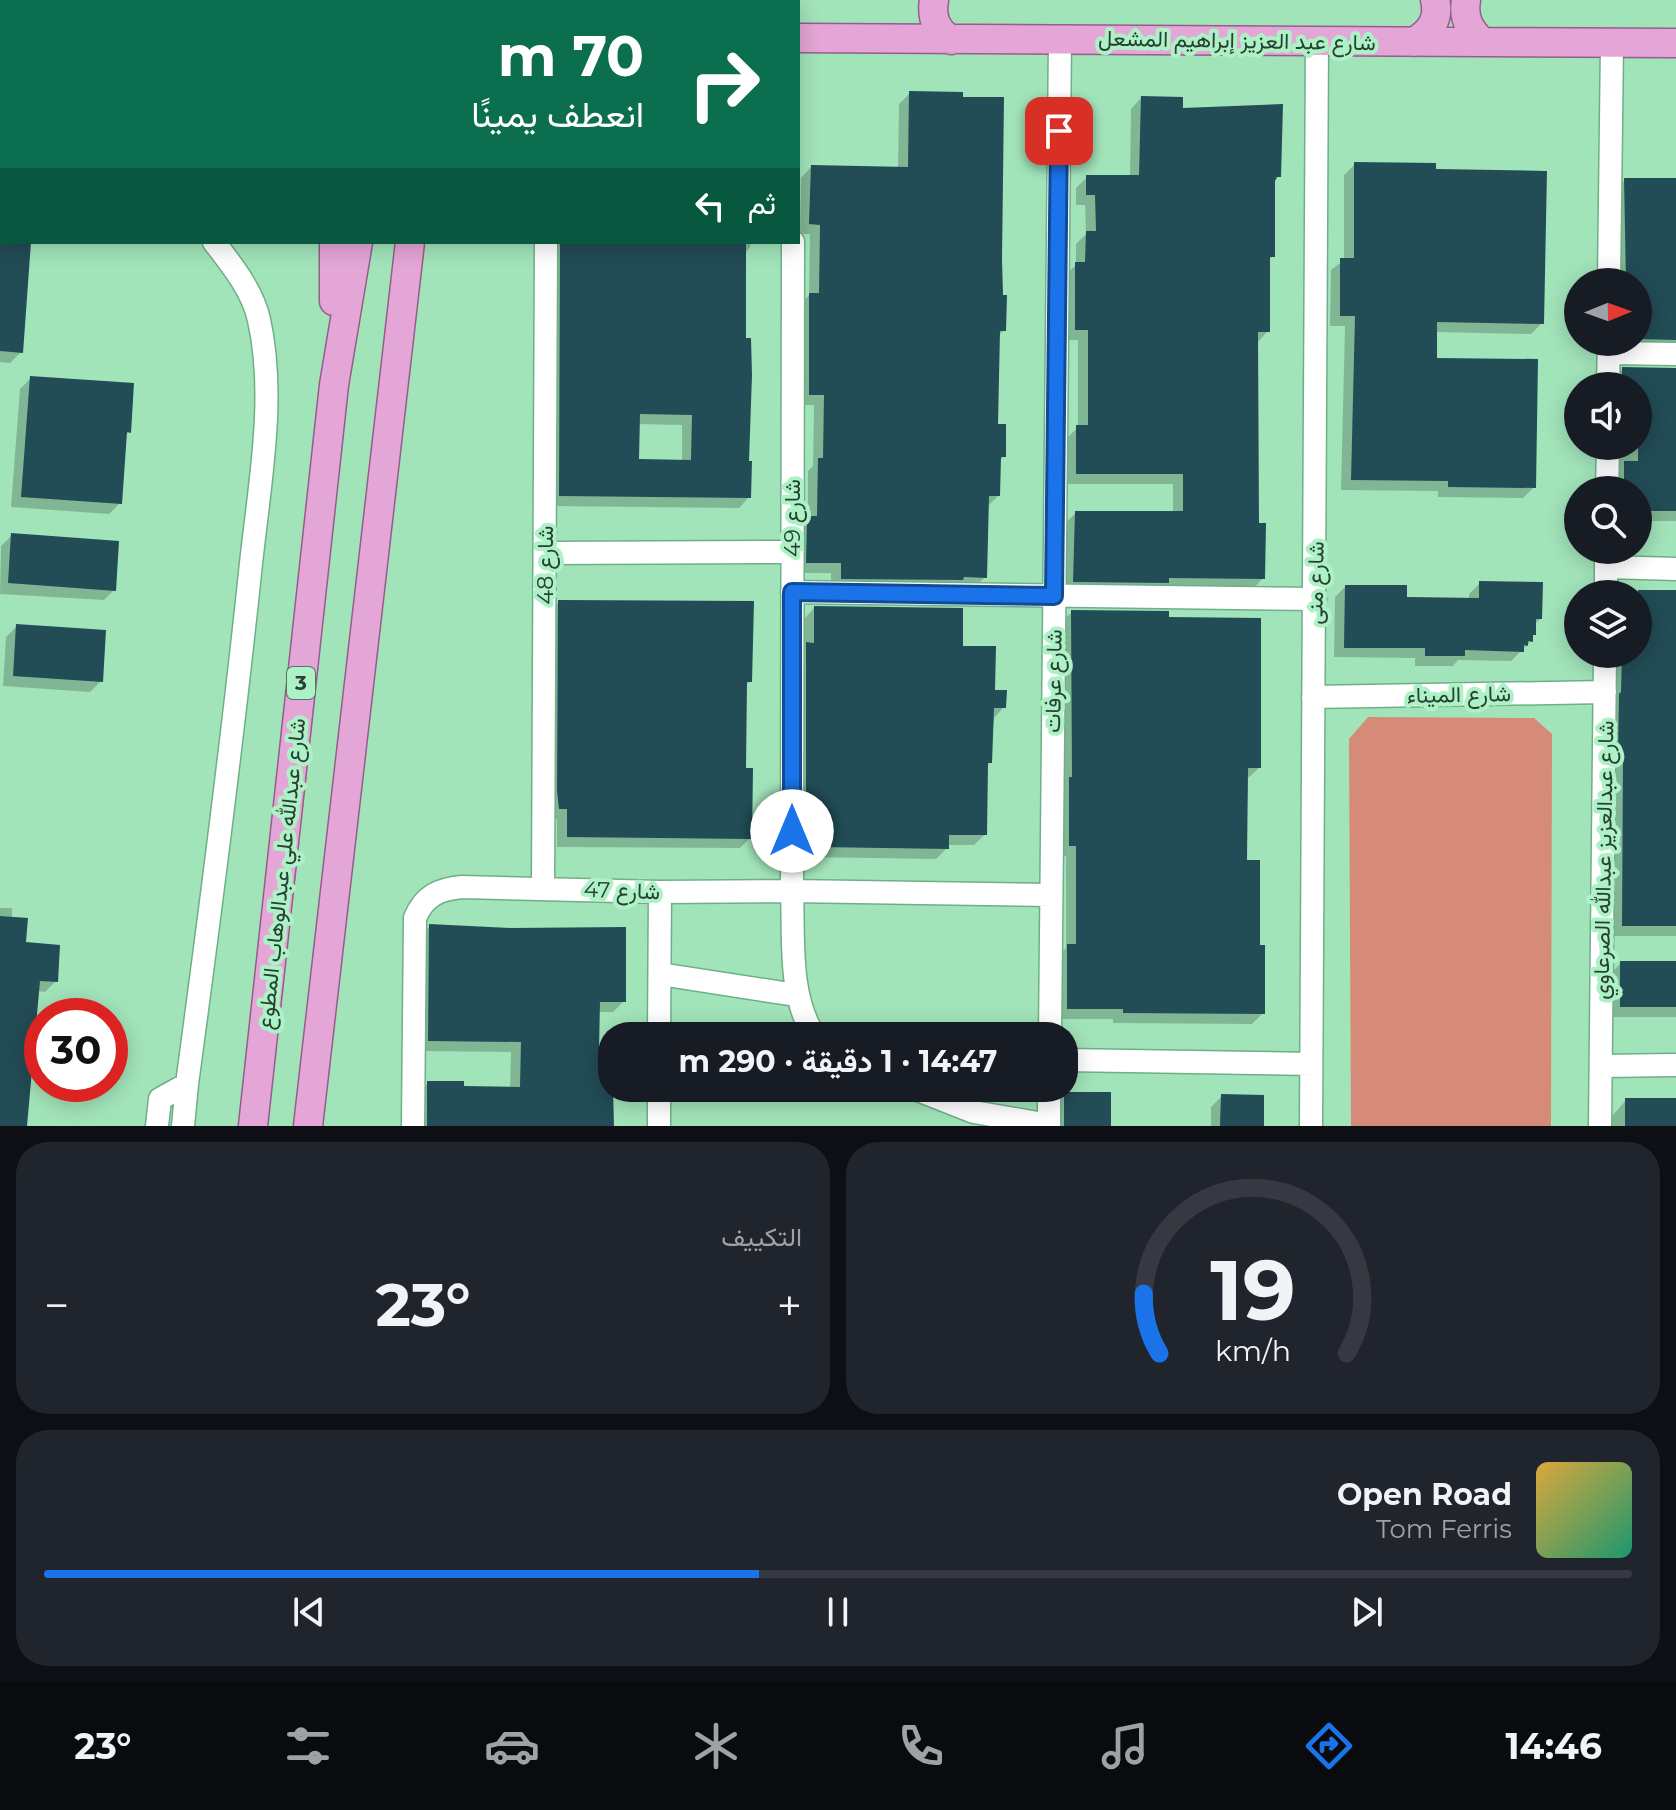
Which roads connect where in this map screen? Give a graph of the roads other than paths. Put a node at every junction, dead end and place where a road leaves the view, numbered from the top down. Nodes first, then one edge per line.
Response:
1 (934, 0) edge
2 (1435, 0) edge
3 (1466, 0) edge
4 (800, 38) edge
5 (1060, 39) junction
6 (951, 40) junction
7 (1317, 41) junction
8 (1414, 42) junction
9 (1482, 42) junction
10 (1612, 43) junction
11 (1676, 43) edge
12 (216, 244) edge
13 (334, 244) edge
14 (358, 244) edge
15 (410, 244) edge
16 (546, 244) edge
17 (793, 244) edge
18 (1609, 268) edge
19 (1652, 351) edge
20 (1676, 354) edge
21 (334, 385) junction
22 (792, 552) junction
23 (545, 553) junction
24 (1641, 564) edge
25 (1676, 569) edge
26 (792, 592) junction
27 (1054, 596) junction
28 (1315, 599) junction
29 (1605, 668) edge
30 (1605, 692) junction
31 (1313, 697) junction
32 (543, 888) junction
33 (792, 891) junction
34 (660, 892) junction
35 (1051, 895) junction
36 (660, 974) junction
37 (796, 995) junction
38 (659, 1022) edge
39 (805, 1022) edge
40 (1050, 1022) edge
41 (1078, 1060) edge
42 (1311, 1064) junction
43 (1676, 1065) edge
44 (1601, 1066) junction
45 (187, 1084) junction
46 (659, 1102) edge
47 (949, 1102) edge
48 (1049, 1102) edge
49 (1049, 1125) edge
50 (157, 1126) edge
51 (183, 1126) edge
52 (253, 1126) edge
53 (308, 1126) edge
54 (413, 1126) edge
55 (659, 1126) edge
56 (1311, 1126) edge
57 (1600, 1126) edge

1 - 6 main road
2 - 8 main road
3 - 9 main road
4 - 6 main road, شارع عبد العزيز إبراهيم المشعل
5 - 6 main road, شارع عبد العزيز إبراهيم المشعل
5 - 7 main road, شارع عبد العزيز إبراهيم المشعل
5 - 27 street, شارع عرفات
7 - 8 main road, شارع عبد العزيز إبراهيم المشعل
7 - 28 street, شارع منى
8 - 9 main road, شارع عبد العزيز إبراهيم المشعل
9 - 10 main road, شارع عبد العزيز إبراهيم المشعل
10 - 11 main road, شارع عبد العزيز إبراهيم المشعل
10 - 18 street
12 - 45 street
13 - 21 main road
14 - 21 main road, شارع عبدالله علي عبدالوهاب المطوع / 3
15 - 53 main road
16 - 23 street, شارع 48
17 - 22 street, شارع 49
19 - 20 street
21 - 52 main road, شارع عبدالله علي عبدالوهاب المطوع / 3
22 - 23 street
22 - 26 street, شارع 49
23 - 32 street, شارع 48
24 - 25 street
26 - 27 street
26 - 33 street, شارع 49
27 - 28 street
27 - 35 street, شارع عرفات
28 - 31 street, شارع منى
29 - 30 street, شارع عبدالعزيز عبدالله الصرعاوي
30 - 31 street, شارع الميناء
30 - 44 street, شارع عبدالعزيز عبدالله الصرعاوي
31 - 42 street, شارع منى
32 - 34 street, شارع 47
32 - 54 street, شارع 47
33 - 34 street, شارع 47
33 - 35 street, شارع 47
33 - 37 street, شارع 49
34 - 36 street
35 - 40 street, شارع عرفات
36 - 37 street
36 - 38 street
37 - 39 street
41 - 42 street
42 - 56 street, شارع منى
43 - 44 street
44 - 57 street, شارع عبدالعزيز عبدالله الصرعاوي
45 - 50 street
45 - 51 street
46 - 55 street
47 - 49 street
48 - 49 street

